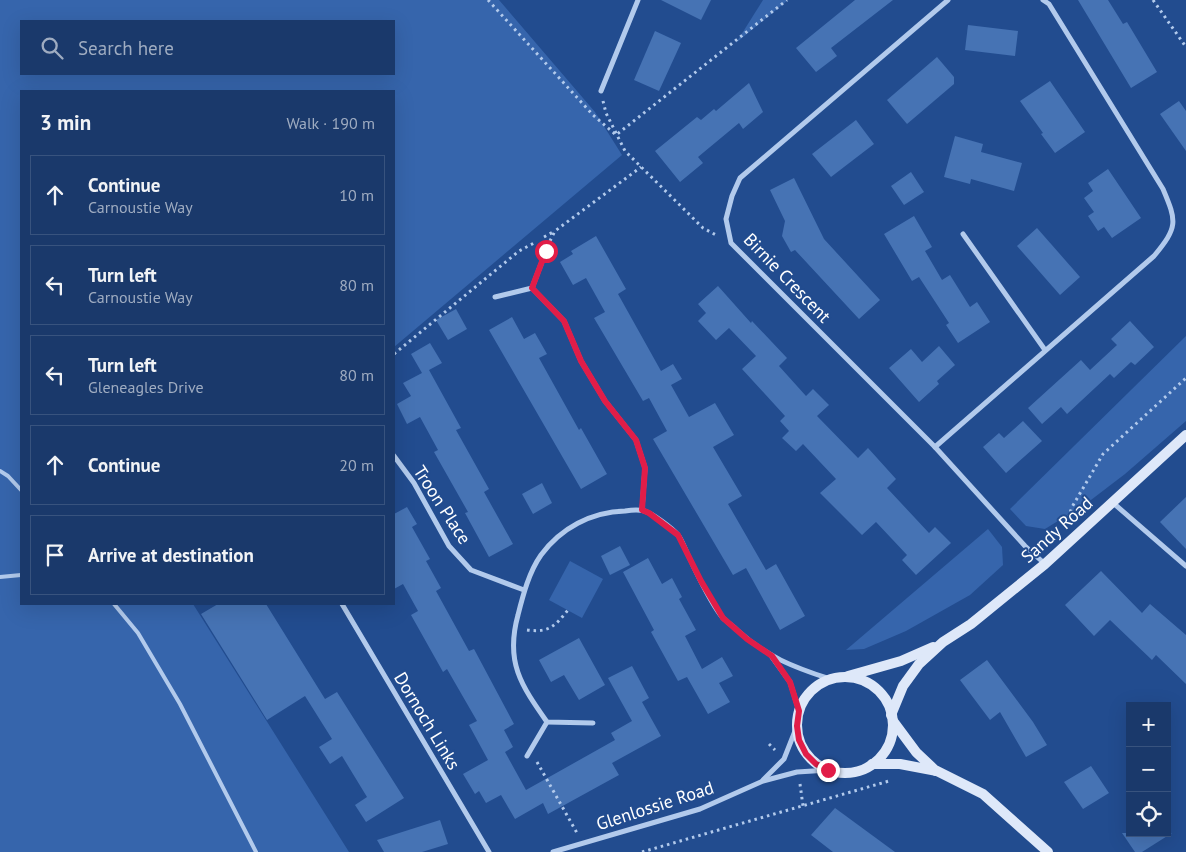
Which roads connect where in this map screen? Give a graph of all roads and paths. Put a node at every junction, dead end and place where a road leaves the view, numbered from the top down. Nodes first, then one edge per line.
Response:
1 (488, 0) edge
2 (638, 0) edge
3 (787, 0) edge
4 (948, 0) edge
5 (1043, 0) edge
6 (1153, 0) edge
7 (1186, 48) edge
8 (601, 92) joint
9 (616, 136) junction
10 (641, 167) junction
11 (555, 231) junction
12 (963, 234) dead end
13 (732, 243) junction
14 (546, 251) joint
15 (532, 288) junction
16 (495, 298) dead end
17 (1044, 350) junction
18 (395, 353) edge
19 (1186, 378) edge
20 (1186, 435) edge
21 (934, 447) junction
22 (395, 457) edge
23 (0, 471) edge
24 (20, 489) edge
25 (1112, 502) junction
26 (1072, 507) dead end
27 (642, 510) junction
28 (1045, 564) junction
29 (1186, 566) edge
30 (20, 575) edge
31 (0, 577) edge
32 (524, 590) junction
33 (115, 605) edge
34 (343, 605) edge
35 (568, 610) dead end
36 (514, 627) junction
37 (944, 642) junction
38 (772, 656) junction
39 (847, 677) junction
40 (830, 679) junction
41 (799, 711) junction
42 (892, 718) junction
43 (547, 722) junction
44 (593, 723) dead end
45 (797, 726) junction
46 (529, 753) joint
47 (872, 764) junction
48 (828, 770) junction
49 (937, 771) junction
50 (897, 780) dead end
51 (762, 781) junction
52 (583, 843) junction
53 (256, 852) edge
54 (489, 852) edge
55 (553, 852) edge
56 (642, 852) edge
57 (1048, 852) edge

1 - 9 path
2 - 8 street
3 - 9 path
4 - 13 street, Birnie Crescent
5 - 17 street
6 - 7 path
8 - 9 path
9 - 10 path
10 - 11 path
10 - 13 path
11 - 14 path
11 - 18 path
12 - 17 street
13 - 21 street, Birnie Crescent
14 - 15 street
15 - 16 street
15 - 27 street
17 - 21 street
19 - 26 path
20 - 25 street, Sandy Road
21 - 28 street, Birnie Crescent
22 - 32 street, Troon Place
23 - 24 lane
25 - 28 street, Sandy Road
25 - 29 street
27 - 32 street
27 - 38 street
28 - 37 street, Sandy Road
30 - 31 lane
32 - 36 street
33 - 53 lane
34 - 54 street, Dornoch Links
35 - 36 path
36 - 43 street
37 - 39 street, Sandy Road
37 - 42 street, Sandy Road
38 - 40 street
38 - 41 street
39 - 40 street
39 - 42 street
40 - 41 street
41 - 45 street
42 - 47 street
42 - 49 street
43 - 44 street
43 - 46 street
45 - 48 street
45 - 51 street, Glenlossie Road
46 - 52 path
47 - 48 street
47 - 49 street
48 - 51 street, Glenlossie Road
49 - 57 street
50 - 56 path
51 - 52 street, Glenlossie Road
52 - 55 street, Glenlossie Road

